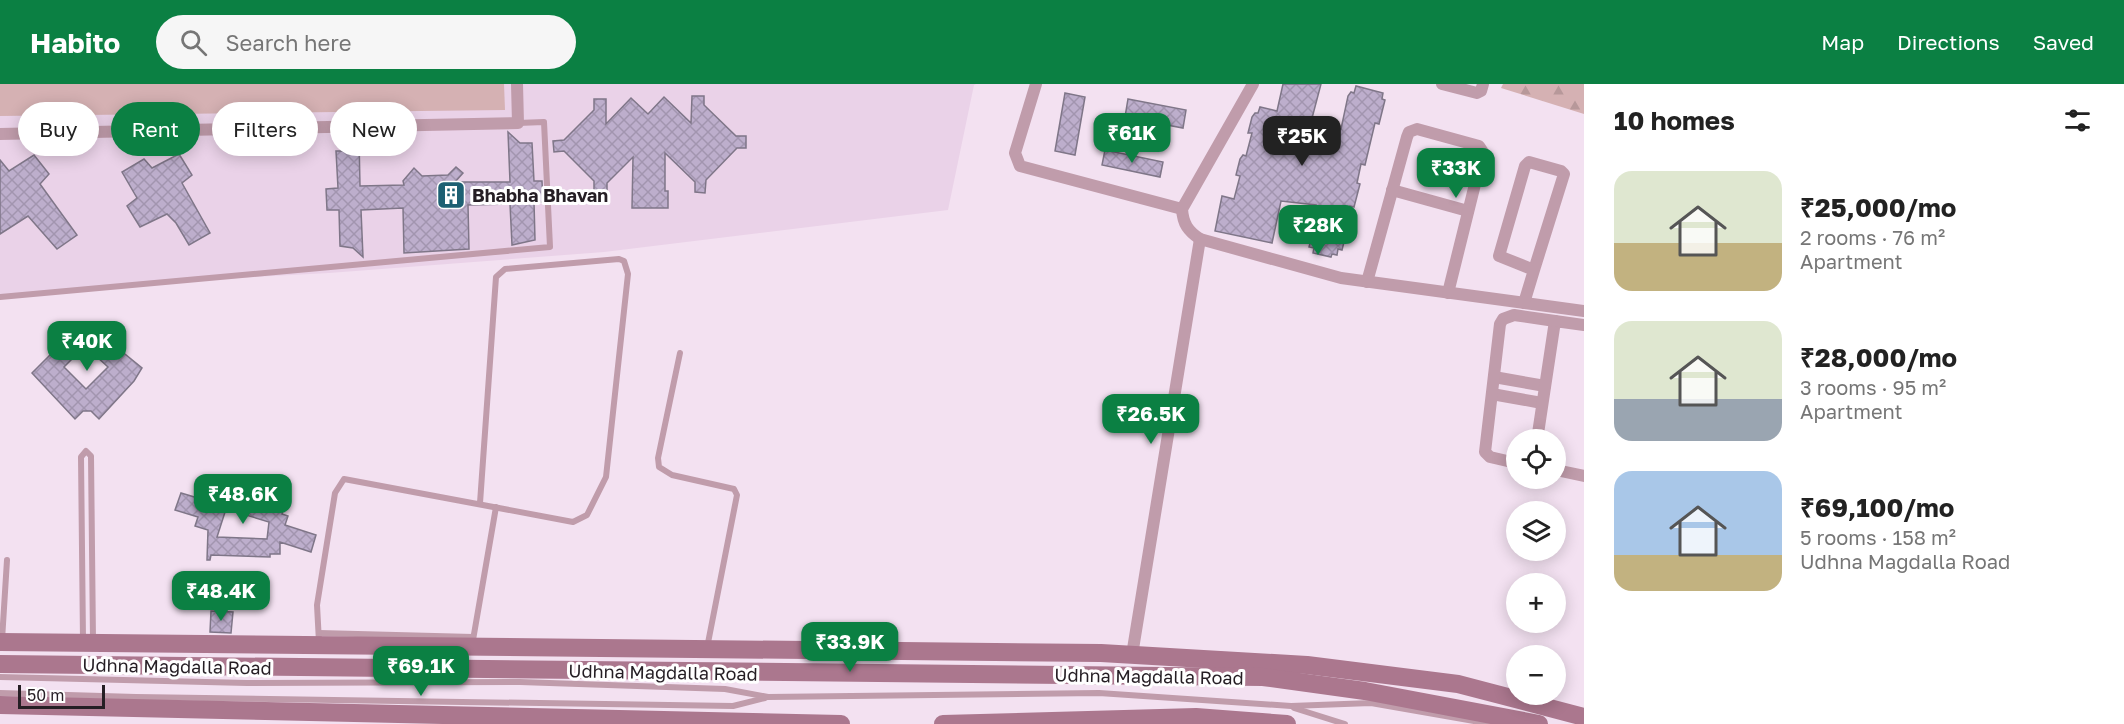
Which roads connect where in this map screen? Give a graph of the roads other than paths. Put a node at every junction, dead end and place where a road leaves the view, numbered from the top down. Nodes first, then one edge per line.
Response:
1 (517, 84) edge
2 (1036, 84) edge
3 (1253, 84) edge
4 (1442, 84) edge
5 (1483, 84) edge
6 (518, 123) junction
7 (0, 134) edge
8 (1392, 190) junction
9 (1182, 209) junction
10 (1468, 211) junction
11 (1200, 239) junction
12 (1534, 270) junction
13 (1367, 282) junction
14 (1448, 293) junction
15 (0, 297) edge
16 (1524, 303) junction
17 (1584, 311) edge
18 (1555, 321) junction
19 (1584, 325) edge
20 (680, 353) dead end
21 (1494, 377) junction
22 (1545, 386) junction
23 (1492, 394) junction
24 (1542, 403) junction
25 (1538, 429) edge
26 (1506, 460) edge
27 (1566, 472) edge
28 (1584, 476) edge
29 (480, 503) junction
30 (496, 507) junction
31 (7, 560) dead end
32 (319, 640) junction
33 (1, 642) edge
34 (473, 642) junction
35 (88, 644) junction
36 (707, 649) junction
37 (847, 650) junction
38 (1132, 655) junction
39 (0, 664) edge
40 (826, 674) junction
41 (0, 677) edge
42 (0, 693) edge
43 (768, 697) junction
44 (0, 705) edge
45 (1289, 715) edge
46 (95, 716) edge
47 (1584, 717) edge
48 (841, 724) edge
49 (943, 724) edge
50 (1345, 724) edge
51 (1491, 724) edge
52 (1539, 724) edge

1 - 6 street
2 - 9 street
3 - 9 street
4 - 5 street
6 - 7 street
6 - 15 lane
8 - 10 street
8 - 10 street
8 - 13 street
9 - 11 street
10 - 14 street
11 - 13 street
11 - 38 street
12 - 12 street
12 - 16 street
13 - 14 street
14 - 16 street
16 - 17 street
18 - 19 street
18 - 21 street
18 - 22 street
20 - 36 lane
21 - 22 street
21 - 23 street
22 - 24 street
23 - 24 street
23 - 26 street
24 - 25 street
27 - 28 street
29 - 30 lane
29 - 30 lane
29 - 32 lane
30 - 34 lane
31 - 33 lane
32 - 34 main road
32 - 35 main road
33 - 35 main road
34 - 36 main road
35 - 35 lane
36 - 37 main road
37 - 38 main road
37 - 40 main road
38 - 47 main road
39 - 40 main road, Udhna Magdalla Road
40 - 52 main road, Udhna Magdalla Road
41 - 43 lane
42 - 43 lane
43 - 45 lane
44 - 46 main road
45 - 49 main road
45 - 50 lane
45 - 51 lane
46 - 48 main road

